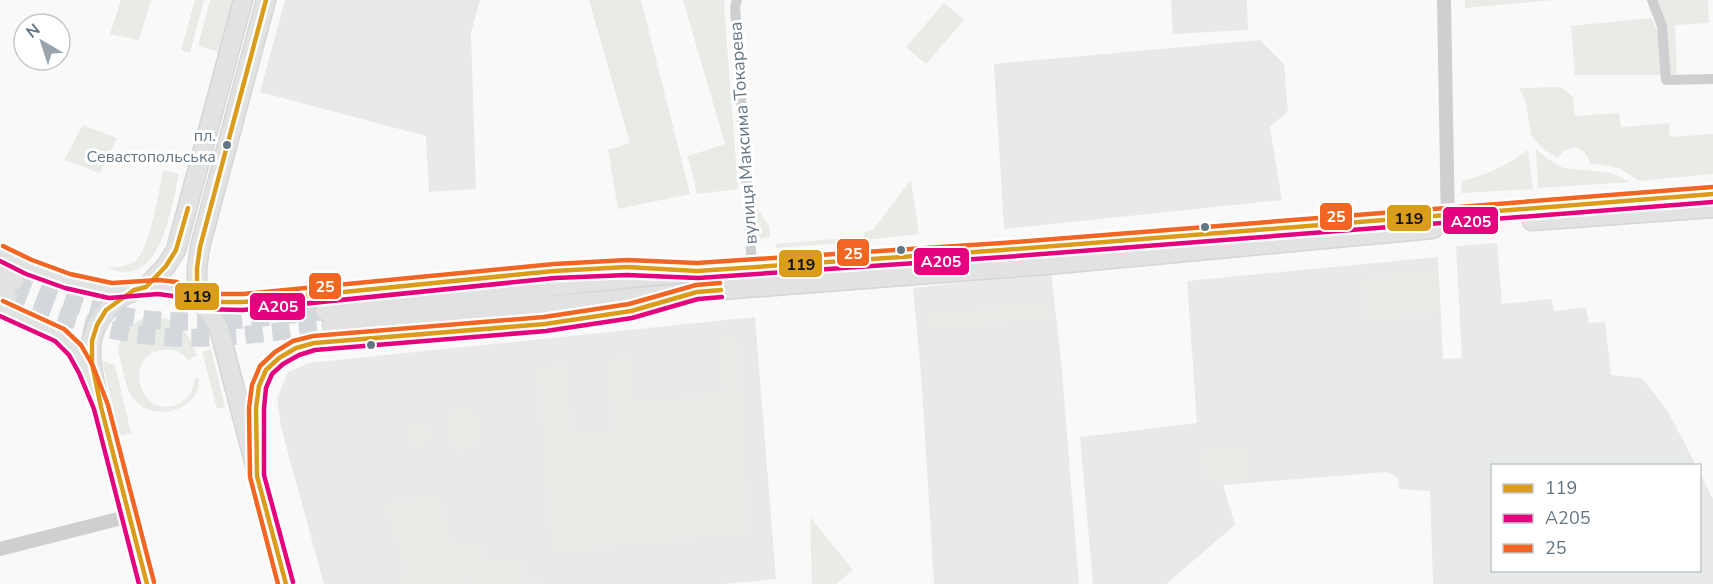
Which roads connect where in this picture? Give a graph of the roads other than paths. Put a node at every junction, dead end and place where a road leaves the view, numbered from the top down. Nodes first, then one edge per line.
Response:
1 (243, 0) edge
2 (267, 0) edge
3 (737, 0) edge
4 (1444, 0) edge
5 (1652, 0) edge
6 (1713, 79) edge
7 (1713, 194) edge
8 (1713, 208) edge
9 (1448, 222) junction
10 (0, 253) edge
11 (752, 267) junction
12 (697, 271) junction
13 (140, 289) junction
14 (4, 291) edge
15 (697, 292) junction
16 (199, 301) junction
17 (101, 407) junction
18 (257, 476) junction
19 (130, 516) junction
20 (0, 549) edge
21 (147, 584) edge
22 (286, 584) edge

1 - 13 main road
2 - 16 main road
3 - 11 street, вулиця Максима Токарева
4 - 9 street
5 - 6 street
7 - 9 main road
8 - 9 main road
9 - 11 main road
9 - 15 main road
10 - 13 main road
11 - 12 main road
12 - 15 main road
12 - 16 main road
13 - 16 main road
13 - 17 main road
14 - 17 main road
15 - 18 main road
16 - 18 main road
17 - 19 main road
18 - 22 main road
19 - 20 street
19 - 21 main road

